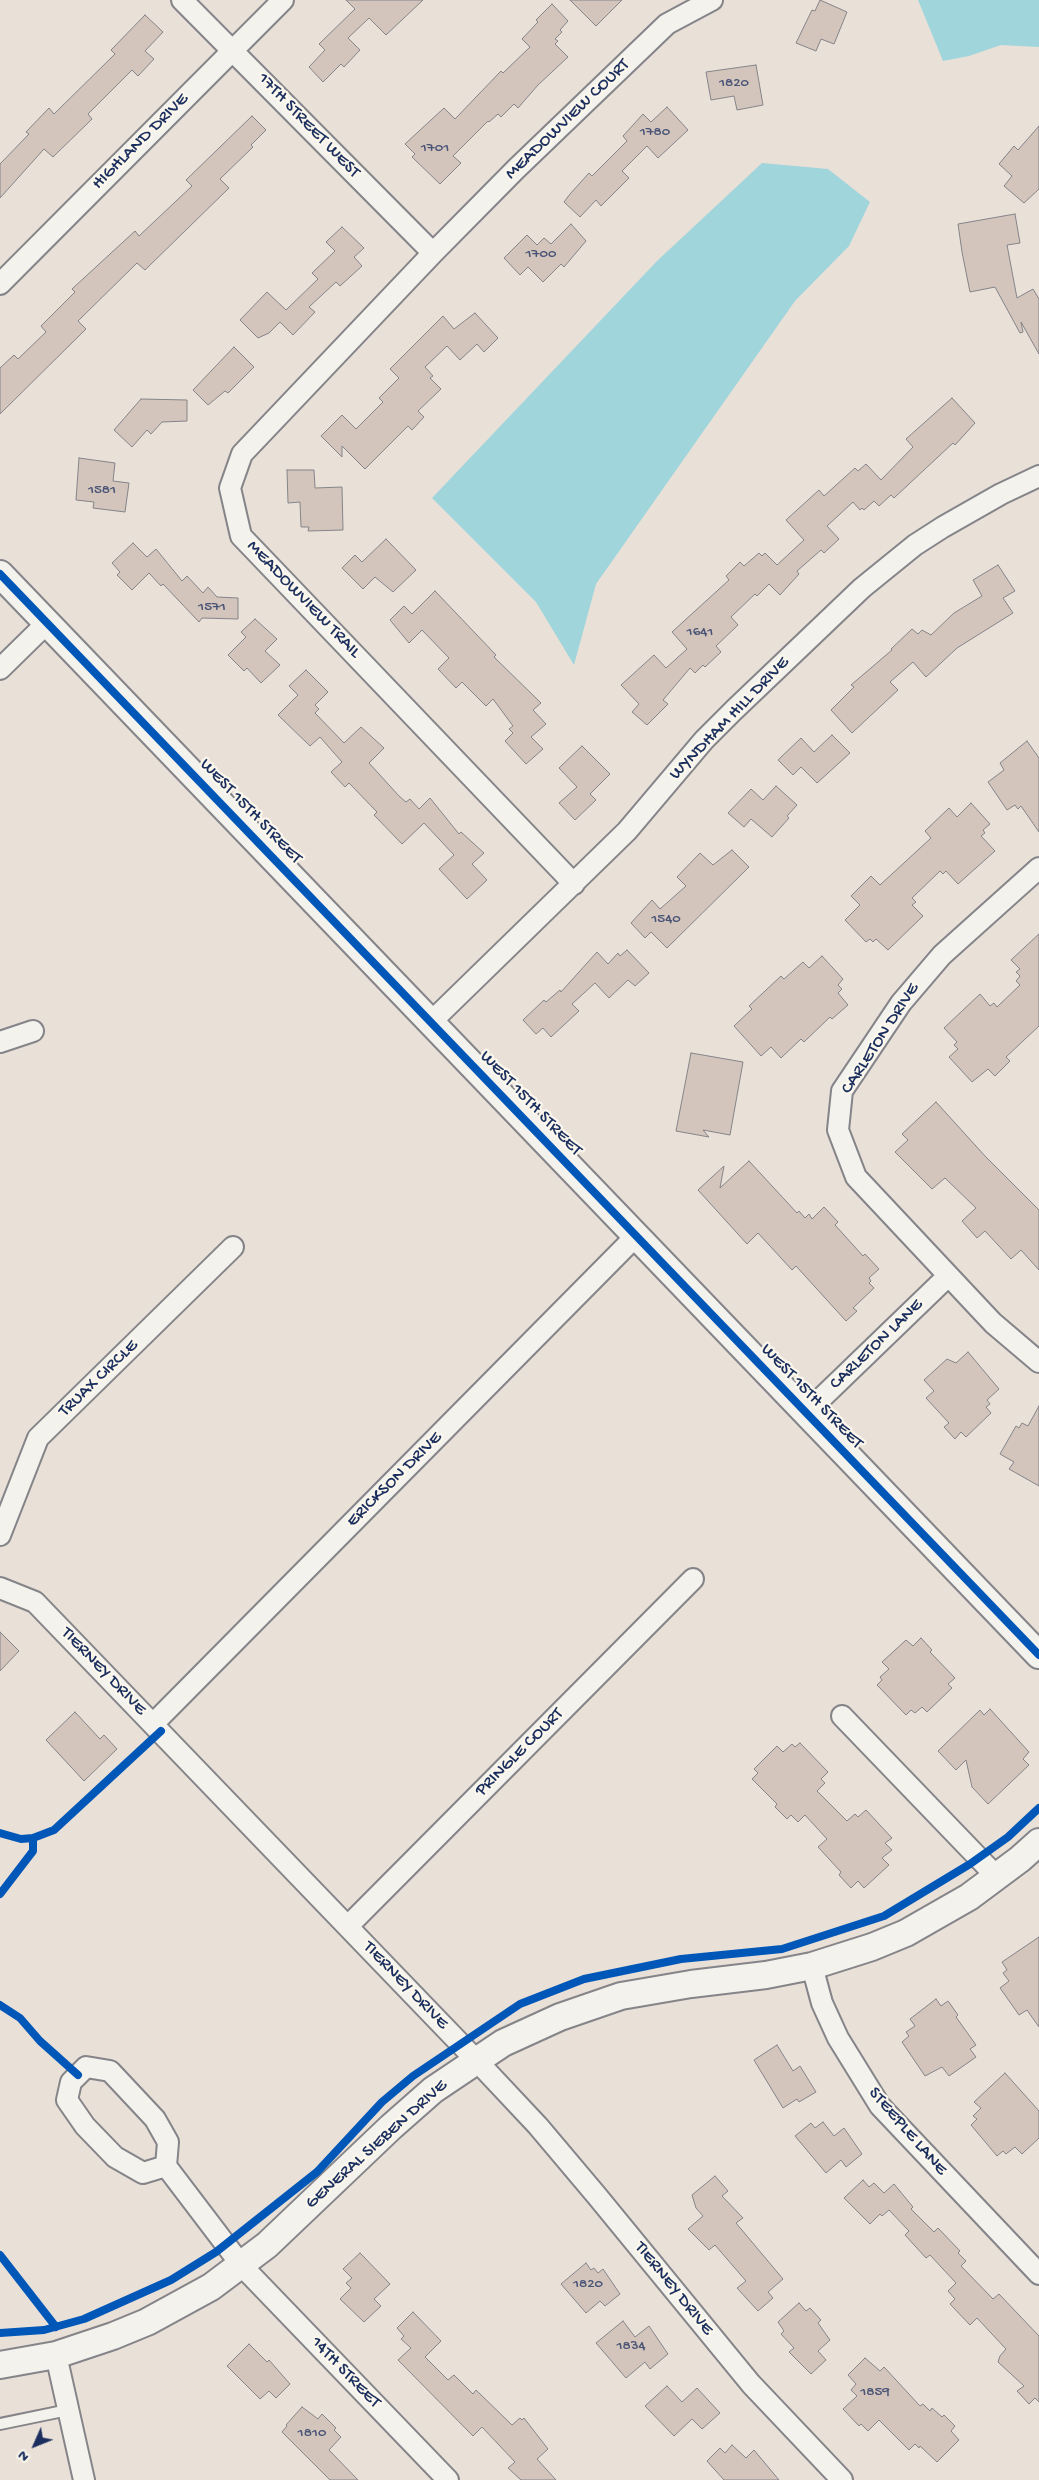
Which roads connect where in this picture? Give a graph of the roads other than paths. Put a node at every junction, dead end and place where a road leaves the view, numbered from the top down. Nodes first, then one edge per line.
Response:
1 (182, 0) edge
2 (283, 0) edge
3 (712, 0) edge
4 (233, 49) junction
5 (433, 253) junction
6 (0, 284) edge
7 (1039, 476) edge
8 (0, 574) edge
9 (47, 623) junction
10 (0, 669) edge
11 (1039, 868) edge
12 (574, 884) junction
13 (431, 1022) junction
14 (33, 1031) dead end
15 (0, 1042) edge
16 (636, 1236) junction
17 (233, 1247) dead end
18 (948, 1276) junction
19 (1039, 1362) edge
20 (806, 1413) junction
21 (0, 1535) edge
22 (693, 1579) dead end
23 (0, 1588) edge
24 (1039, 1655) edge
25 (842, 1716) dead end
26 (154, 1723) junction
27 (1039, 1842) edge
28 (997, 1877) junction
29 (348, 1926) junction
30 (812, 1966) junction
31 (476, 2060) junction
32 (166, 2166) junction
33 (242, 2266) junction
34 (1039, 2274) edge
35 (56, 2355) junction
36 (0, 2365) edge
37 (68, 2410) junction
38 (0, 2424) edge
39 (84, 2480) edge
40 (448, 2480) edge
41 (842, 2480) edge

1 - 4 street, 17TH STREET WEST
2 - 4 street, HIGHLAND DRIVE
3 - 5 street, MEADOWVIEW COURT
4 - 5 street, 17TH STREET WEST
4 - 6 street, HIGHLAND DRIVE
5 - 12 street, MEADOWVIEW TRAIL
7 - 12 street, WYNDHAM HILL DRIVE
8 - 9 street, WEST 15TH STREET
9 - 10 street
9 - 13 street, WEST 15TH STREET
11 - 18 street, CARLETON DRIVE
12 - 13 street, WYNDHAM HILL DRIVE
13 - 16 street, WEST 15TH STREET
14 - 15 street
16 - 20 street, WEST 15TH STREET
16 - 26 street, ERICKSON DRIVE
17 - 21 street, TRUAX CIRCLE
18 - 19 street, CARLETON DRIVE
18 - 20 street, CARLETON LANE
20 - 24 street, WEST 15TH STREET
22 - 29 street, PRINGLE COURT
23 - 26 street, TIERNEY DRIVE
25 - 28 street
26 - 29 street, TIERNEY DRIVE
27 - 28 street, GENERAL SIEBEN DRIVE
28 - 30 street, GENERAL SIEBEN DRIVE
29 - 31 street, TIERNEY DRIVE
30 - 31 street, GENERAL SIEBEN DRIVE
30 - 34 street, STEEPLE LANE
31 - 33 street, GENERAL SIEBEN DRIVE
31 - 41 street, TIERNEY DRIVE
32 - 32 street
32 - 33 street, 14TH STREET
33 - 35 street, GENERAL SIEBEN DRIVE
33 - 40 street, 14TH STREET
35 - 36 street, GENERAL SIEBEN DRIVE
35 - 37 street
37 - 38 lane
37 - 39 street

